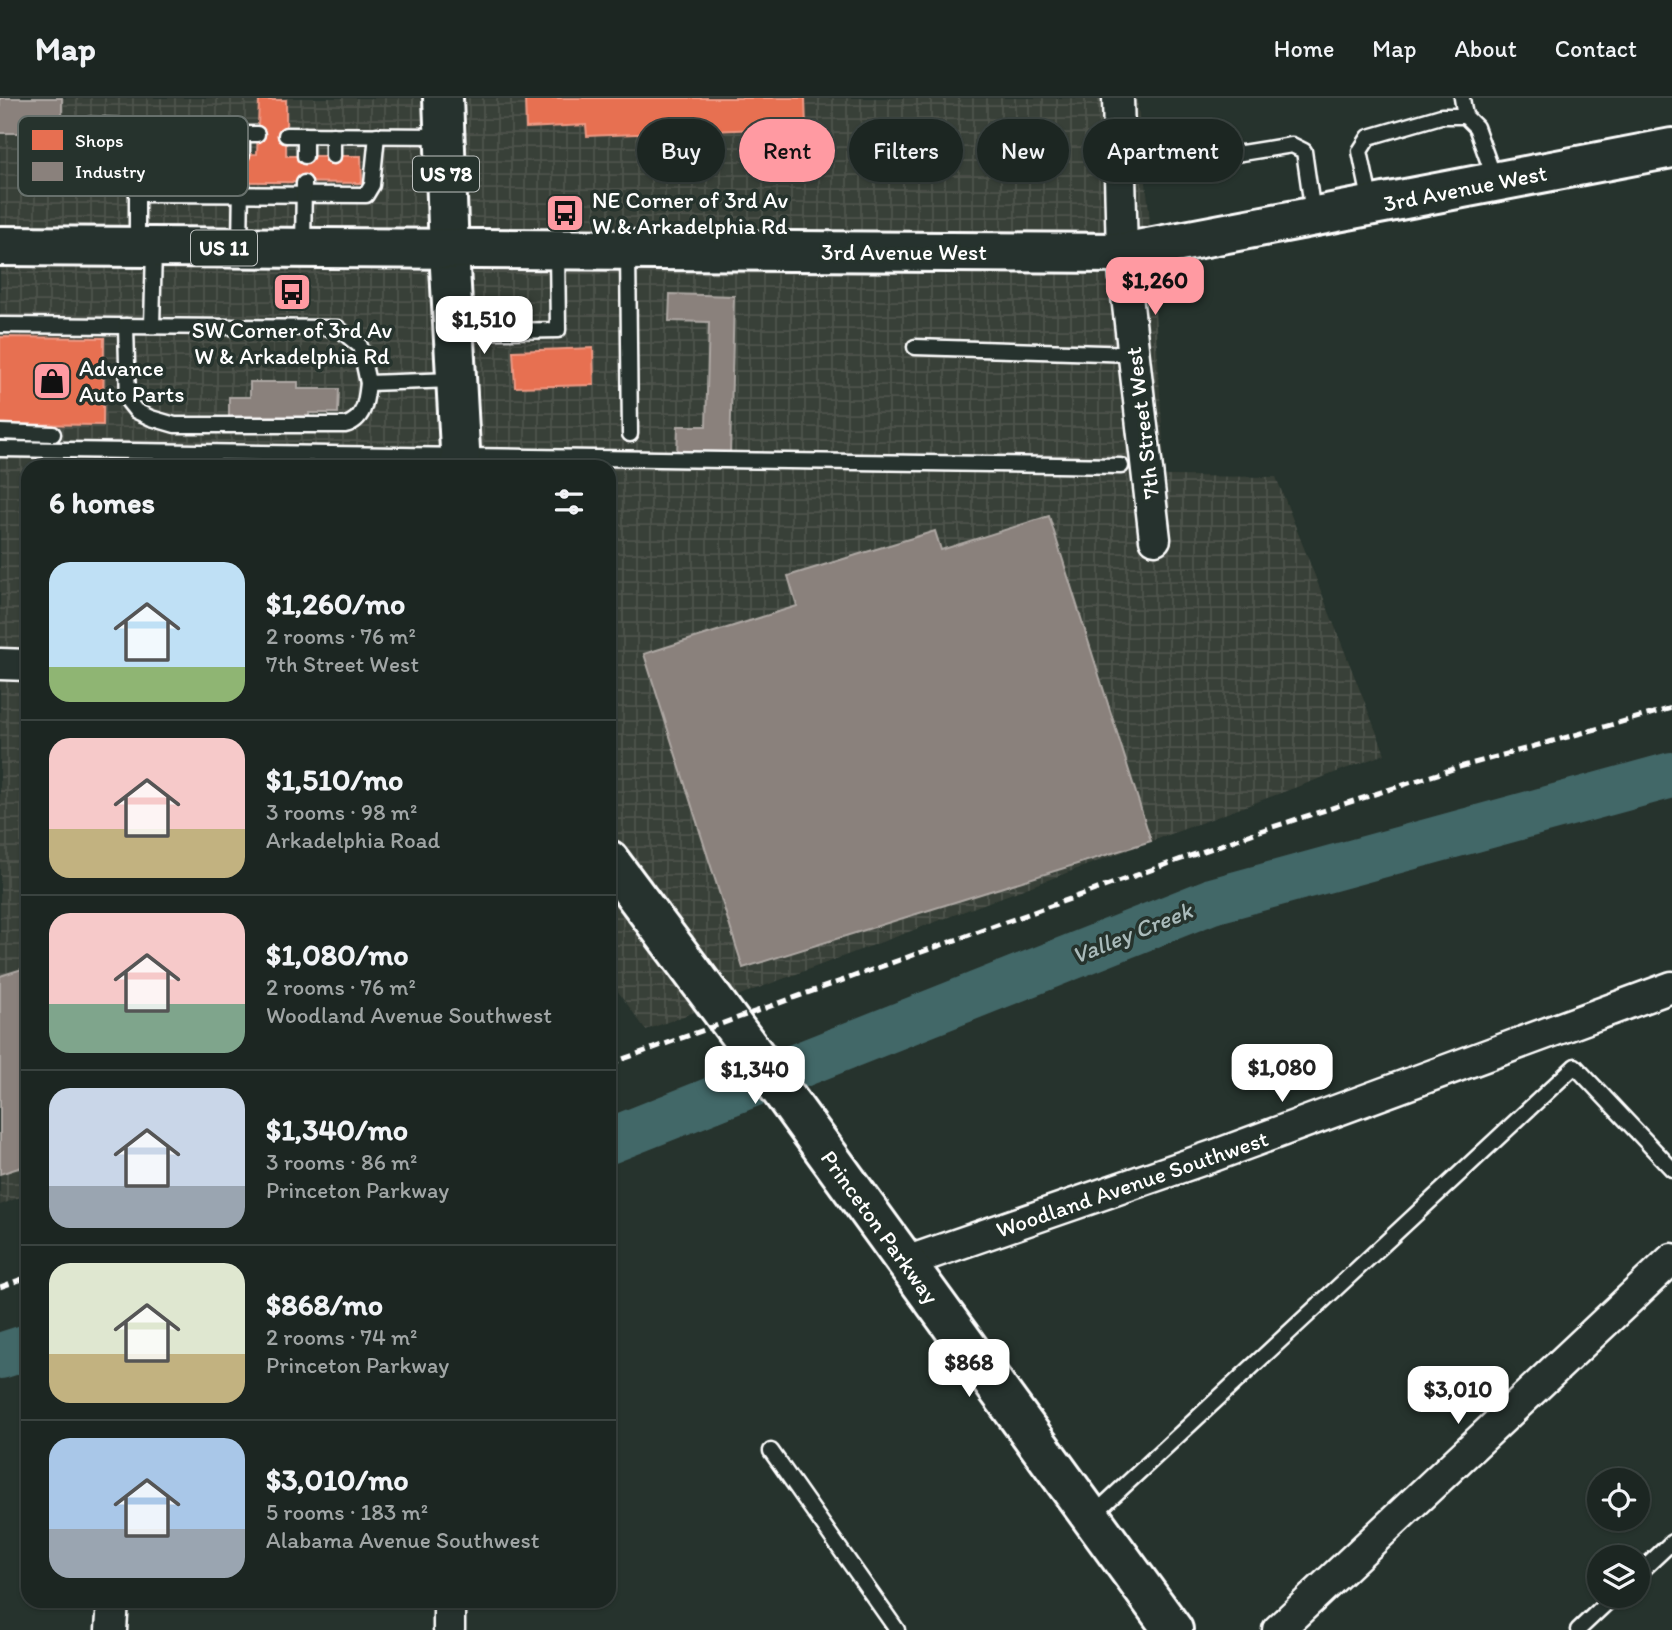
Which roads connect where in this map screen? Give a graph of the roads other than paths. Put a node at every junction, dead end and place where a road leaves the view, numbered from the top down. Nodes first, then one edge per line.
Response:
1 (443, 98) edge
2 (1118, 98) edge
3 (1462, 98) edge
4 (1465, 116) junction
5 (1119, 119) edge
6 (286, 135) dead end
7 (305, 135) junction
8 (333, 135) junction
9 (377, 135) junction
10 (444, 136) junction
11 (1672, 148) edge
12 (1243, 153) edge
13 (305, 156) dead end
14 (333, 156) dead end
15 (1120, 182) edge
16 (1496, 182) junction
17 (248, 188) edge
18 (304, 189) junction
19 (137, 196) edge
20 (241, 196) edge
21 (1371, 206) junction
22 (1314, 216) junction
23 (0, 246) edge
24 (146, 248) junction
25 (240, 248) junction
26 (303, 249) junction
27 (449, 250) junction
28 (557, 251) junction
29 (628, 251) junction
30 (1122, 253) junction
31 (0, 325) edge
32 (126, 326) junction
33 (152, 326) junction
34 (453, 332) junction
35 (915, 347) dead end
36 (1134, 354) junction
37 (456, 380) junction
38 (368, 383) junction
39 (0, 432) edge
40 (53, 434) dead end
41 (630, 434) dead end
42 (0, 449) edge
43 (389, 460) edge
44 (460, 460) edge
45 (616, 463) edge
46 (1121, 466) dead end
47 (1155, 539) dead end
48 (0, 664) edge
49 (21, 664) edge
50 (616, 869) edge
51 (1672, 987) edge
52 (1672, 1169) edge
53 (1672, 1259) edge
54 (906, 1262) junction
55 (771, 1451) dead end
56 (1092, 1516) junction
57 (1672, 1542) edge
58 (1650, 1563) edge
59 (113, 1608) edge
60 (449, 1608) edge
61 (1602, 1608) edge
62 (111, 1630) edge
63 (449, 1630) edge
64 (897, 1630) edge
65 (1173, 1630) edge
66 (1278, 1630) edge
67 (1578, 1630) edge

1 - 10 main road, US 78
2 - 5 street, 7th Street West
3 - 4 lane
4 - 16 lane
4 - 21 lane
6 - 7 lane
7 - 8 lane
7 - 13 lane
8 - 9 lane
8 - 14 lane
9 - 10 lane
9 - 18 lane
10 - 27 main road, US 78
11 - 16 main road, 3rd Avenue West / US 11
12 - 22 lane
15 - 30 street, 7th Street West
16 - 21 main road, 3rd Avenue West / US 11
17 - 18 lane
18 - 26 lane
19 - 24 lane
20 - 25 lane
21 - 22 main road, 3rd Avenue West / US 11
22 - 30 main road, 3rd Avenue West / US 11
23 - 24 main road, 3rd Avenue West / US 11
24 - 25 main road, 3rd Avenue West / US 11
24 - 33 lane
25 - 26 main road, 3rd Avenue West / US 11
26 - 27 main road, 3rd Avenue West / US 11
27 - 28 main road, 3rd Avenue West / US 11
27 - 34 main road
28 - 29 main road, 3rd Avenue West / US 11
28 - 34 lane
29 - 30 main road, 3rd Avenue West / US 11
29 - 41 lane
30 - 36 street, 7th Street West
31 - 32 lane
32 - 33 lane
32 - 38 lane
33 - 38 lane
34 - 37 main road
35 - 36 lane
36 - 47 street, 7th Street West
37 - 38 lane
37 - 44 main road
39 - 40 lane
42 - 43 lane
45 - 46 lane
48 - 49 street
50 - 54 main road, Princeton Parkway
51 - 54 street, Woodland Avenue Southwest
52 - 56 lane
53 - 66 street
54 - 56 main road, Princeton Parkway
55 - 64 lane
56 - 65 main road, Princeton Parkway
57 - 58 lane
59 - 62 street
60 - 63 street
61 - 67 lane

